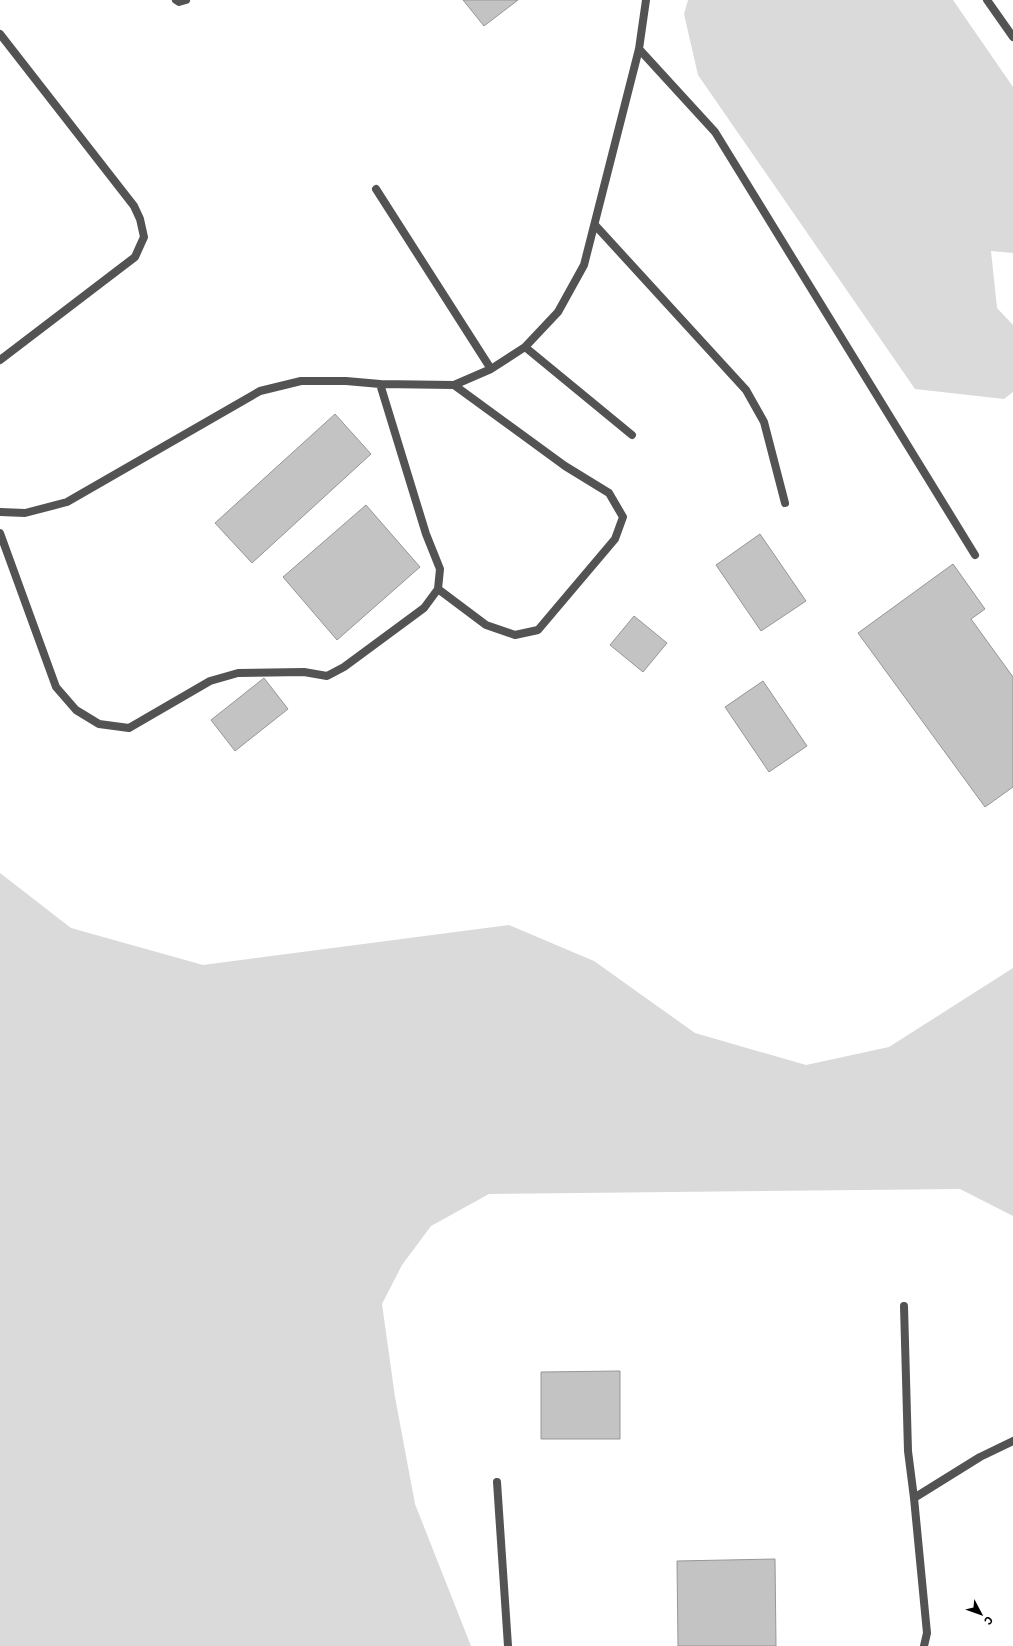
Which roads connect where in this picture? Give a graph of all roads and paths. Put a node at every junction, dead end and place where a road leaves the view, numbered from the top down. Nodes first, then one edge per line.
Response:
1 (176, 0) edge
2 (186, 0) edge
3 (646, 0) edge
4 (987, 0) edge
5 (0, 34) edge
6 (1013, 37) edge
7 (639, 49) junction
8 (376, 189) dead end
9 (595, 225) junction
10 (524, 347) junction
11 (0, 360) edge
12 (491, 369) junction
13 (380, 384) junction
14 (454, 385) junction
15 (632, 434) dead end
16 (785, 504) dead end
17 (0, 512) edge
18 (0, 533) edge
19 (975, 555) dead end
20 (438, 589) junction
21 (904, 1306) dead end
22 (1013, 1441) edge
23 (497, 1482) dead end
24 (914, 1498) junction
25 (508, 1646) edge
26 (924, 1646) edge

1 - 2 lane
3 - 7 lane
4 - 6 lane
5 - 11 lane
7 - 9 lane
7 - 19 lane
8 - 12 lane
9 - 10 lane
9 - 16 lane
10 - 12 lane
10 - 15 lane
12 - 14 lane
13 - 14 lane
13 - 17 lane
13 - 20 lane
14 - 20 lane
18 - 20 lane
21 - 24 lane
22 - 24 lane
23 - 25 lane
24 - 26 lane

